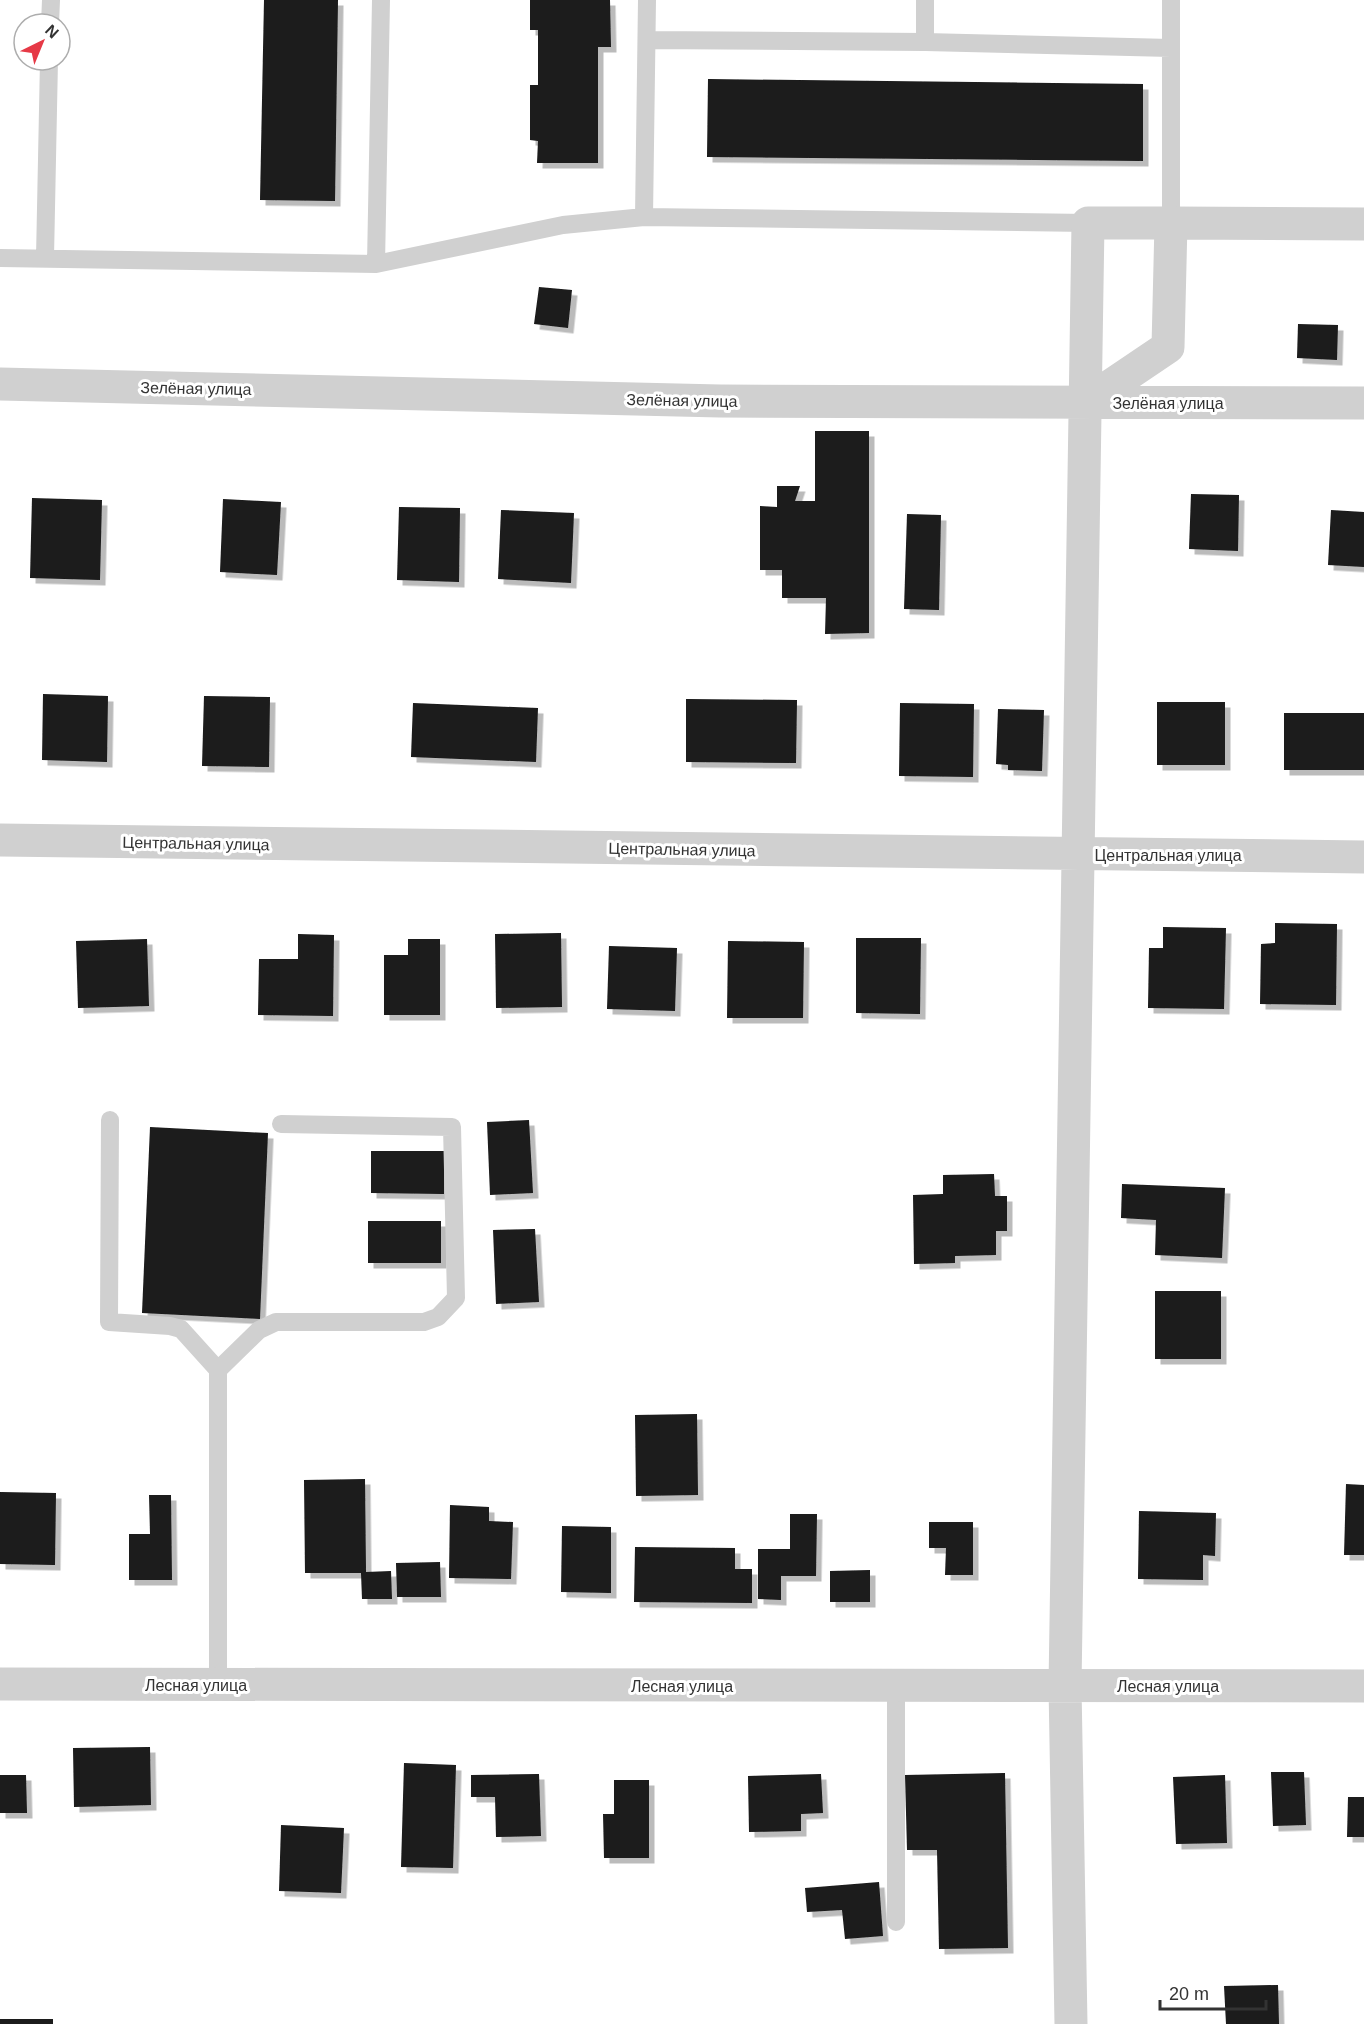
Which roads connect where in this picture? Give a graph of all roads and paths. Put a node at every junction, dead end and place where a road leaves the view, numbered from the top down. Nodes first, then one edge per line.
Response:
1 (381, 0) edge
2 (647, 0) edge
3 (925, 0) edge
4 (1171, 0) edge
5 (646, 40) junction
6 (925, 42) junction
7 (1171, 48) junction
8 (49, 72) edge
9 (644, 217) junction
10 (1088, 223) junction
11 (1171, 223) junction
12 (1364, 224) edge
13 (0, 258) edge
14 (45, 258) junction
15 (376, 264) junction
16 (0, 384) edge
17 (1084, 403) junction
18 (1364, 403) edge
19 (0, 840) edge
20 (1078, 855) junction
21 (1364, 856) edge
22 (110, 1120) dead end
23 (281, 1124) dead end
24 (218, 1370) junction
25 (0, 1684) edge
26 (218, 1685) junction
27 (1065, 1686) junction
28 (1364, 1686) edge
29 (896, 1687) junction
30 (896, 1922) dead end
31 (1071, 2024) edge

1 - 15 lane
2 - 5 lane
3 - 6 lane
4 - 7 lane
5 - 6 lane
5 - 9 lane
6 - 7 lane
7 - 11 lane
8 - 14 lane
9 - 10 lane
9 - 15 lane
10 - 11 street
10 - 17 street
11 - 12 street
11 - 17 street
13 - 14 lane
14 - 15 lane
16 - 17 street, Зелёная улица
17 - 18 street, Зелёная улица
17 - 20 street
19 - 20 street, Центральная улица
20 - 21 street, Центральная улица
20 - 27 street
22 - 24 lane
23 - 24 lane
24 - 26 lane
25 - 26 street, Лесная улица
26 - 29 street, Лесная улица
27 - 28 street, Лесная улица
27 - 29 street, Лесная улица
27 - 31 street
29 - 30 lane

